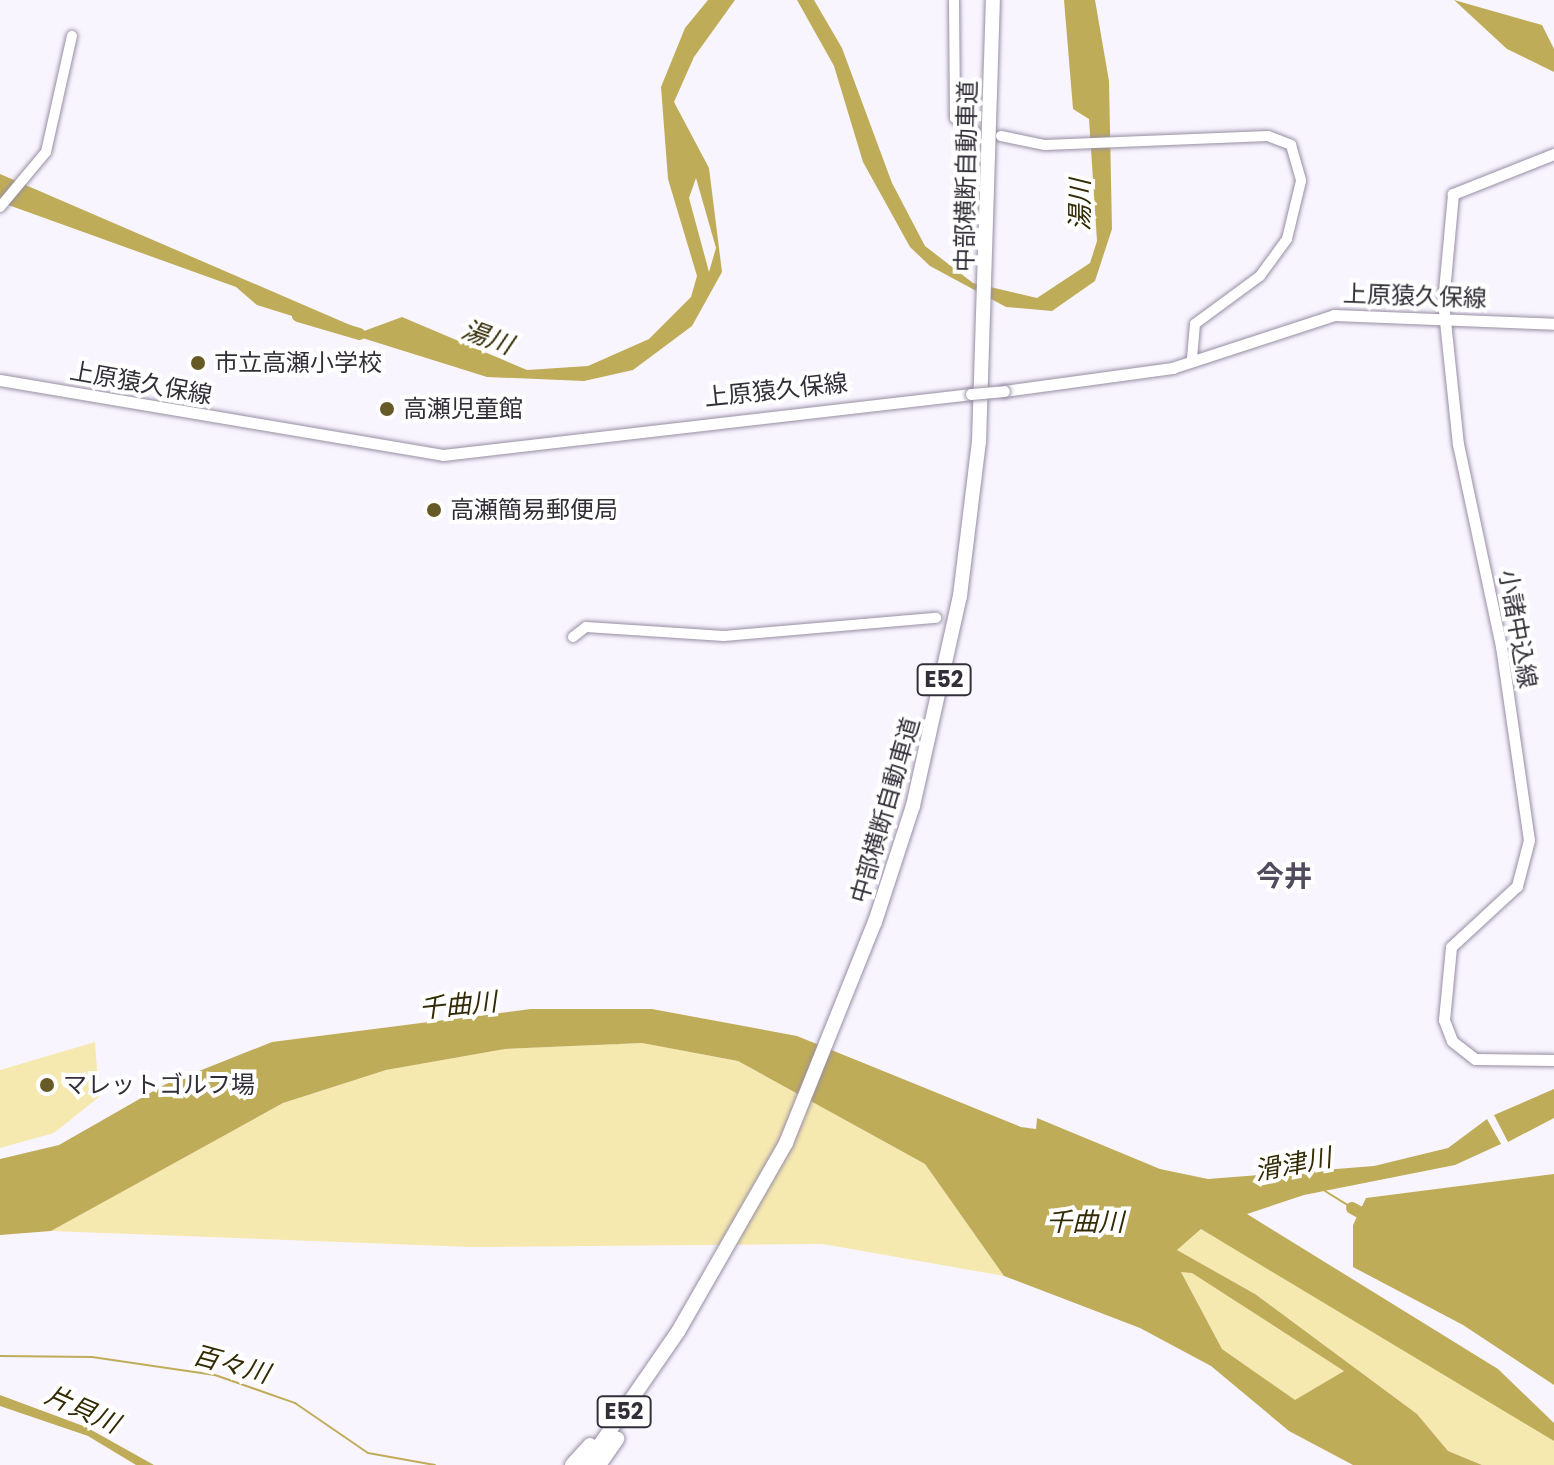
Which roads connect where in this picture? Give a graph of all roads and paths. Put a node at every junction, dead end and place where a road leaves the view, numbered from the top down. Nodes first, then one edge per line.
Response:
1 (954, 0) edge
2 (993, 0) edge
3 (72, 36) dead end
4 (973, 130) dead end
5 (1001, 136) dead end
6 (1554, 154) edge
7 (0, 207) edge
8 (1443, 318) junction
9 (1554, 324) edge
10 (1192, 362) junction
11 (0, 380) edge
12 (936, 618) dead end
13 (573, 637) dead end
14 (1554, 1060) edge
15 (662, 1358) junction
16 (572, 1465) edge
17 (586, 1465) edge
18 (599, 1465) edge

1 - 4 street
2 - 15 highway, 中部横断自動車道 / E52
3 - 7 street
5 - 10 street
6 - 8 main road, 小諸中込線
8 - 9 main road, 上原猿久保線
8 - 10 main road, 上原猿久保線
8 - 14 main road, 小諸中込線
10 - 11 main road, 上原猿久保線, bridge
12 - 13 street
15 - 16 highway
15 - 17 highway, 中部横断自動車道 / E52
15 - 18 highway

